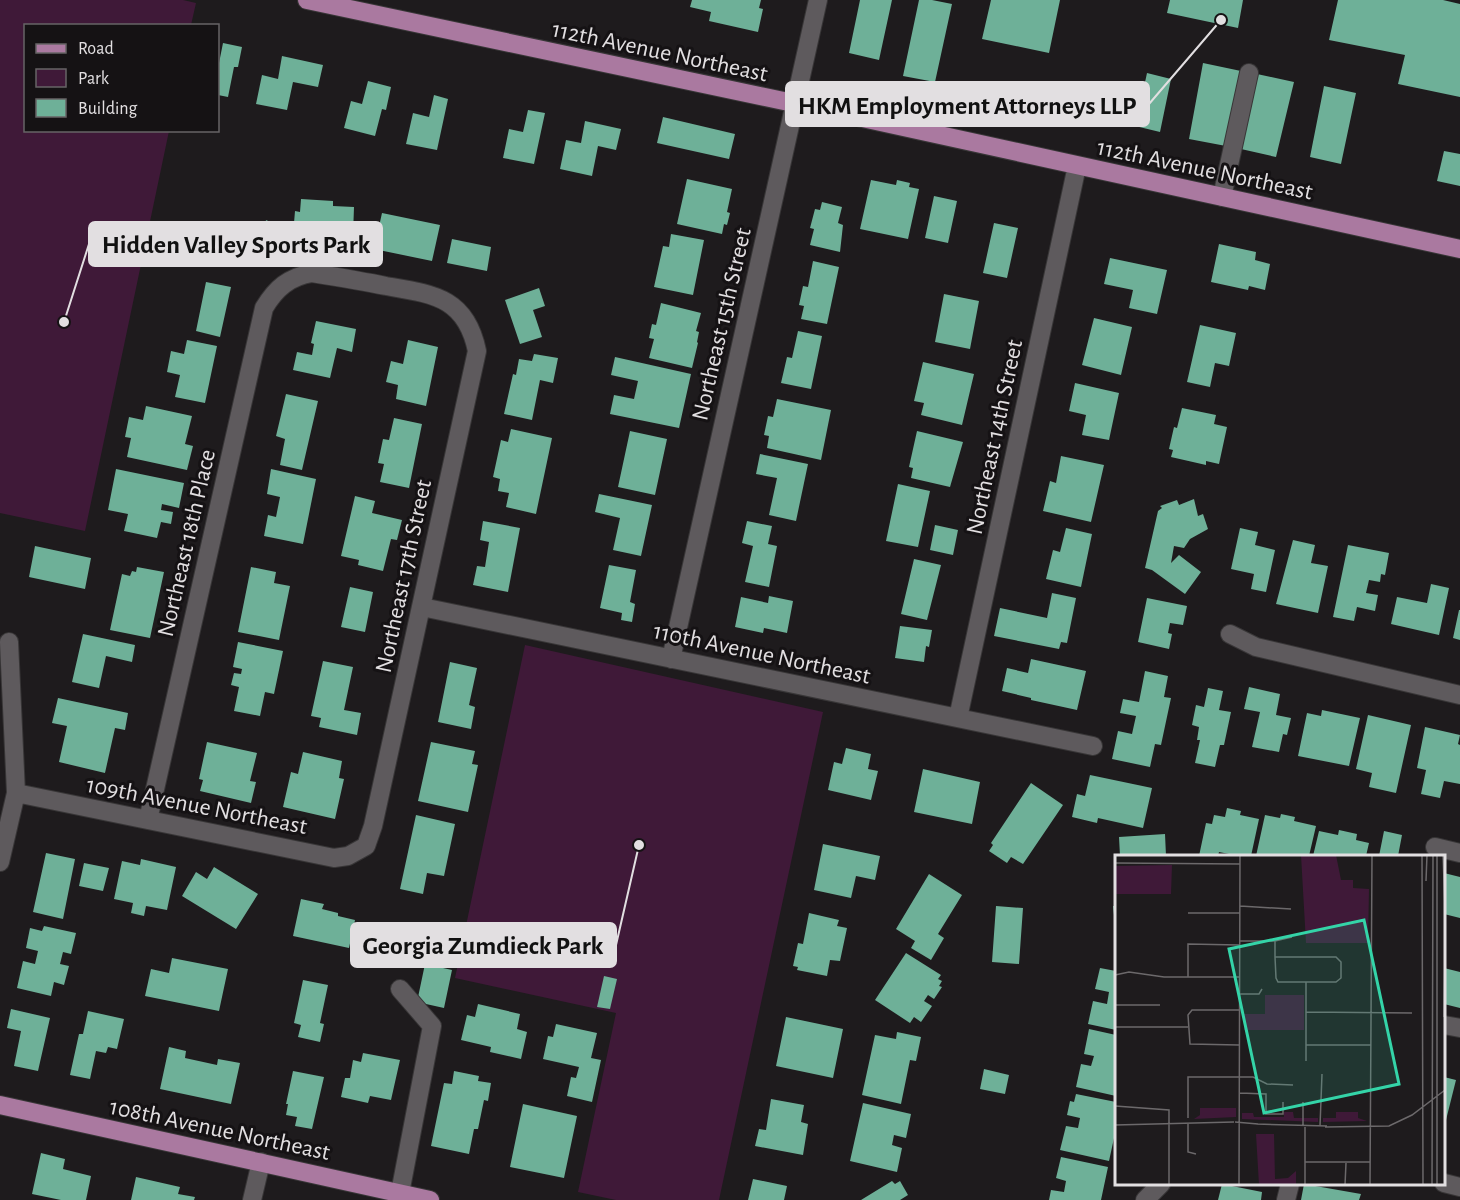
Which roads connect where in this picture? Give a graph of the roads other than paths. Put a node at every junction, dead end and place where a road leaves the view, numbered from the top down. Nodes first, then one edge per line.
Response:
1 (307, 0) edge
2 (818, 0) edge
3 (1249, 73) dead end
4 (795, 104) junction
5 (1077, 166) junction
6 (1222, 197) junction
7 (1460, 249) edge
8 (285, 283) joint
9 (422, 608) junction
10 (1230, 634) dead end
11 (9, 642) dead end
12 (671, 659) junction
13 (1460, 696) edge
14 (958, 718) junction
15 (1093, 746) dead end
16 (16, 793) junction
17 (148, 820) junction
18 (366, 846) joint
19 (1435, 847) dead end
20 (1460, 853) edge
21 (0, 862) edge
22 (400, 989) dead end
23 (1445, 1025) edge
24 (1460, 1028) edge
25 (0, 1105) edge
26 (261, 1162) junction
27 (1445, 1183) edge
28 (1160, 1185) edge
29 (1290, 1185) edge
30 (1460, 1187) edge
31 (400, 1193) junction
32 (252, 1200) edge
33 (430, 1200) edge
34 (1145, 1200) edge
35 (1286, 1200) edge

1 - 4 main road, 112th Avenue Northeast
2 - 4 street, Northeast 15th Street
3 - 6 street
4 - 5 main road, 112th Avenue Northeast
4 - 12 street, Northeast 15th Street
5 - 6 main road, 112th Avenue Northeast
5 - 14 street, Northeast 14th Street
6 - 7 main road, 112th Avenue Northeast
8 - 9 street, Northeast 17th Street
8 - 17 street, Northeast 18th Place
9 - 12 street, 110th Avenue Northeast
9 - 18 street, Northeast 17th Street
10 - 13 street
11 - 16 street
12 - 14 street, 110th Avenue Northeast
14 - 15 street, 110th Avenue Northeast
16 - 17 street, 109th Avenue Northeast
16 - 21 street
17 - 18 street, 109th Avenue Northeast
19 - 20 street
22 - 31 street
23 - 24 street
25 - 26 main road, 108th Avenue Northeast
26 - 31 main road, 108th Avenue Northeast
26 - 32 street
27 - 30 street
28 - 34 street
29 - 35 street
31 - 33 main road, 108th Avenue Northeast

